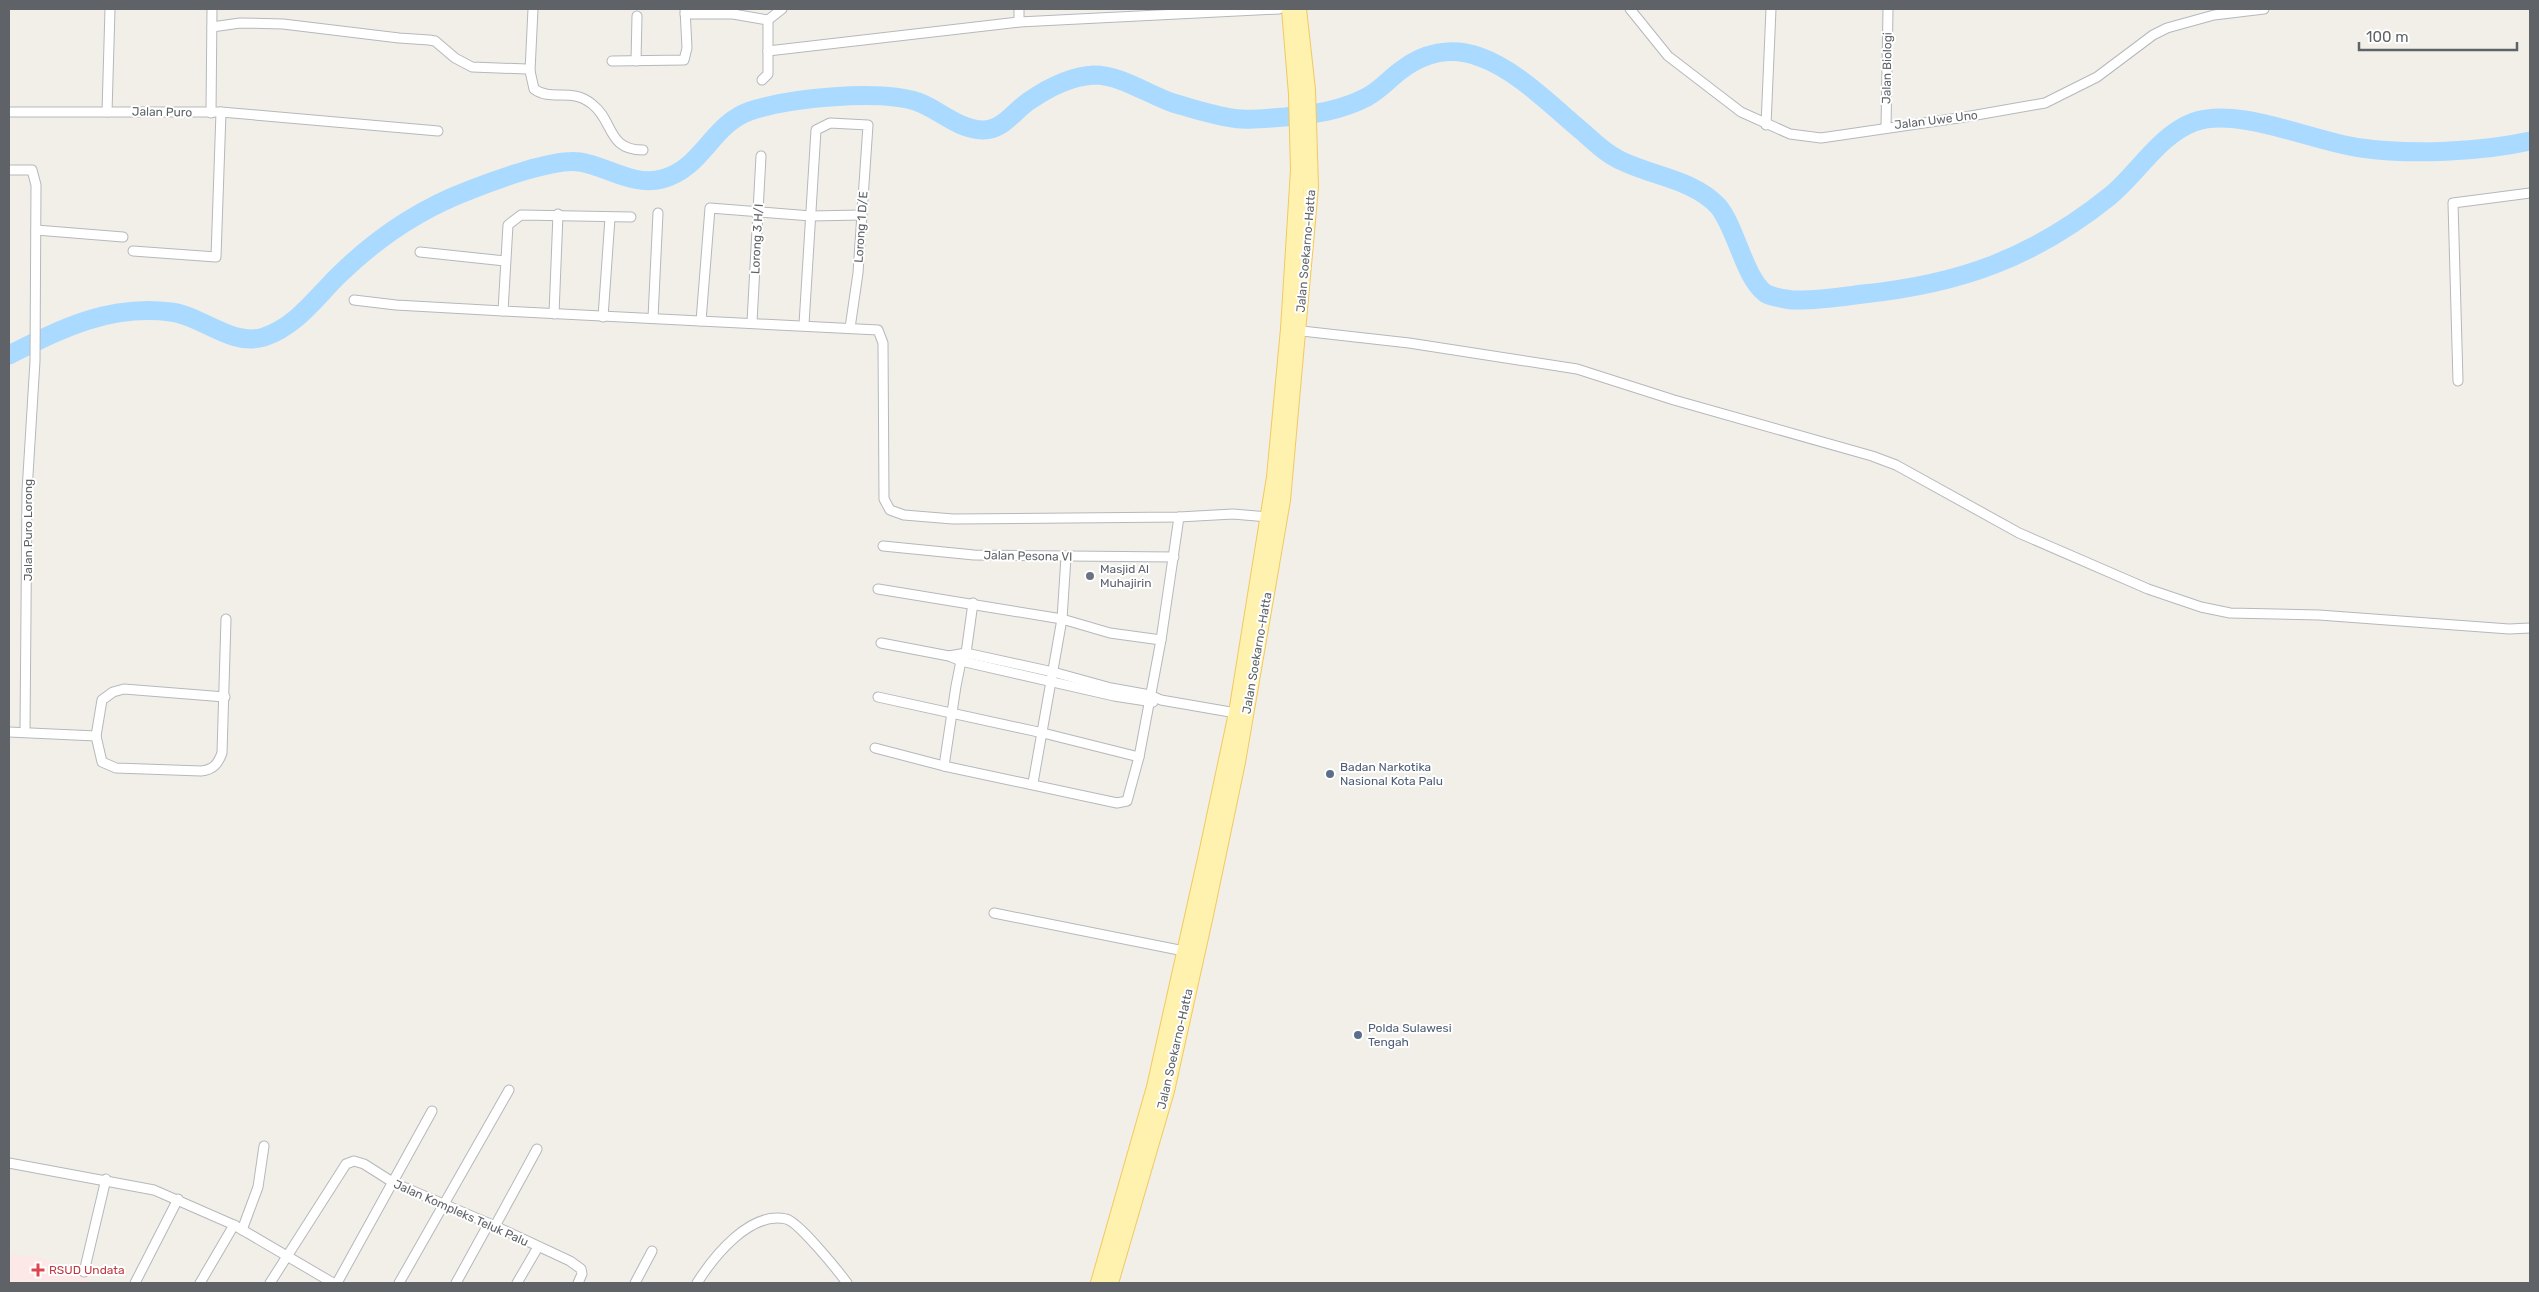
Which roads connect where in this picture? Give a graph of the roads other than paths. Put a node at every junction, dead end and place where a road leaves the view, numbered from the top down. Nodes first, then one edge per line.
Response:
1 (110, 9) edge
2 (212, 9) edge
3 (533, 9) edge
4 (782, 9) edge
5 (1019, 9) edge
6 (1279, 9) edge
7 (1288, 9) edge
8 (1300, 9) edge
9 (1630, 9) edge
10 (1771, 9) edge
11 (1888, 9) edge
12 (2264, 9) edge
13 (685, 11) edge
14 (734, 11) edge
15 (637, 16) dead end
16 (768, 20) junction
17 (1019, 22) junction
18 (212, 27) junction
19 (768, 51) junction
20 (612, 61) dead end
21 (636, 61) junction
22 (530, 71) junction
23 (762, 80) dead end
24 (1302, 92) junction
25 (9, 112) edge
26 (107, 112) junction
27 (222, 112) junction
28 (211, 113) junction
29 (1766, 125) junction
30 (1886, 127) junction
31 (438, 130) dead end
32 (643, 150) dead end
33 (762, 156) dead end
34 (9, 170) edge
35 (2530, 193) edge
36 (658, 213) dead end
37 (759, 213) junction
38 (558, 214) junction
39 (861, 215) junction
40 (811, 216) junction
41 (630, 217) dead end
42 (610, 218) junction
43 (36, 230) junction
44 (123, 237) dead end
45 (133, 251) dead end
46 (420, 252) dead end
47 (505, 261) junction
48 (354, 300) dead end
49 (503, 311) junction
50 (554, 314) junction
51 (603, 316) junction
52 (652, 318) junction
53 (702, 321) junction
54 (752, 322) junction
55 (804, 324) junction
56 (850, 328) junction
57 (1294, 330) junction
58 (2458, 381) dead end
59 (1179, 517) junction
60 (1268, 517) junction
61 (883, 546) dead end
62 (1066, 557) junction
63 (1174, 557) junction
64 (878, 589) dead end
65 (973, 603) junction
66 (226, 619) dead end
67 (1062, 619) junction
68 (2530, 628) edge
69 (1160, 640) junction
70 (881, 643) dead end
71 (1252, 652) junction
72 (963, 657) junction
73 (1053, 672) junction
74 (1053, 683) junction
75 (225, 697) junction
76 (878, 697) dead end
77 (1149, 699) junction
78 (952, 712) junction
79 (1236, 713) junction
80 (9, 732) edge
81 (25, 732) junction
82 (1043, 733) junction
83 (96, 736) junction
84 (875, 748) dead end
85 (1139, 757) junction
86 (944, 766) junction
87 (1033, 784) junction
88 (994, 913) dead end
89 (1199, 914) junction
90 (1184, 951) junction
91 (509, 1090) dead end
92 (432, 1111) dead end
93 (264, 1146) dead end
94 (537, 1149) dead end
95 (9, 1163) edge
96 (106, 1179) junction
97 (394, 1183) junction
98 (178, 1199) junction
99 (444, 1205) junction
100 (234, 1225) junction
101 (492, 1225) junction
102 (242, 1230) junction
103 (538, 1248) junction
104 (652, 1251) dead end
105 (288, 1256) junction
106 (84, 1272) dead end
107 (1105, 1282) edge
108 (135, 1283) edge
109 (200, 1283) edge
110 (270, 1283) edge
111 (335, 1283) edge
112 (399, 1283) edge
113 (456, 1283) edge
114 (517, 1283) edge
115 (578, 1283) edge
116 (635, 1283) edge
117 (697, 1283) edge
118 (847, 1283) edge

1 - 26 street
2 - 18 street, Jalan Puro
3 - 22 street
4 - 16 street
5 - 17 street
6 - 17 street
7 - 24 main road, Jalan Soekarno-Hatta
8 - 24 main road, Jalan Soekarno-Hatta
9 - 29 street, Jalan Uwe Uno
10 - 29 street
11 - 30 street, Jalan Biologi
12 - 30 street, Jalan Uwe Uno
13 - 14 street
13 - 21 street
14 - 16 street
15 - 21 street
16 - 19 street
17 - 19 street
18 - 22 street
18 - 28 street, Jalan Puro
19 - 23 street
20 - 21 street
22 - 32 street
24 - 57 main road, Jalan Soekarno-Hatta
25 - 26 street, Jalan Puro
26 - 28 street, Jalan Puro
27 - 28 street
27 - 31 street
27 - 45 street
29 - 30 street, Jalan Uwe Uno
33 - 37 street, Lorong 3 H/I
34 - 43 street, Jalan Puro Lorong
35 - 58 street
36 - 52 street
37 - 40 street
37 - 53 street
37 - 54 street, Lorong 3 H/I
38 - 42 street
38 - 47 street
38 - 50 street
39 - 40 street
39 - 40 street, Lorong 1 D/E
39 - 56 street, Lorong 1 D/E
40 - 55 street
41 - 42 street
42 - 51 street
43 - 44 street
43 - 81 street, Jalan Puro Lorong
46 - 47 street
47 - 49 street
48 - 49 street
49 - 50 street
50 - 51 street
51 - 52 street
52 - 53 street
53 - 54 street
54 - 55 street
55 - 56 street
56 - 59 street
57 - 60 main road, Jalan Soekarno-Hatta
57 - 68 street
57 - 71 main road, Jalan Soekarno-Hatta
59 - 60 street
59 - 63 street
60 - 71 main road, Jalan Soekarno-Hatta
61 - 62 street, Jalan Pesona VI
62 - 63 street, Jalan Pesona VI
62 - 67 street
63 - 69 street
64 - 65 street
65 - 67 street
65 - 72 street
66 - 75 street
67 - 69 street
67 - 73 street
69 - 77 street
70 - 72 street
71 - 79 main road, Jalan Soekarno-Hatta
71 - 89 main road, Jalan Soekarno-Hatta
72 - 73 street
72 - 74 street
72 - 78 street
73 - 74 street
73 - 77 street
74 - 77 street
74 - 82 street
75 - 83 street
75 - 83 street
76 - 78 street
77 - 79 street
77 - 85 street
78 - 82 street
78 - 86 street
79 - 89 main road, Jalan Soekarno-Hatta
80 - 81 street
81 - 83 street
82 - 85 street
82 - 87 street
84 - 86 street
85 - 87 street
86 - 87 street
88 - 90 street
89 - 90 main road, Jalan Soekarno-Hatta
89 - 107 main road, Jalan Soekarno-Hatta
90 - 107 main road, Jalan Soekarno-Hatta
91 - 99 street
92 - 97 street
93 - 102 street
94 - 101 street
95 - 96 street
96 - 98 street
96 - 106 street
97 - 99 street, Jalan Kompleks Teluk Palu
97 - 105 street, Jalan Kompleks Teluk Palu
97 - 111 street
98 - 100 street
98 - 108 street
99 - 101 street, Jalan Kompleks Teluk Palu
99 - 112 street
100 - 102 street
100 - 109 street
101 - 103 street, Jalan Kompleks Teluk Palu
101 - 113 street
102 - 105 street
103 - 114 street
103 - 115 street, Jalan Kompleks Teluk Palu
104 - 116 street
105 - 110 street
105 - 111 street
117 - 118 street

